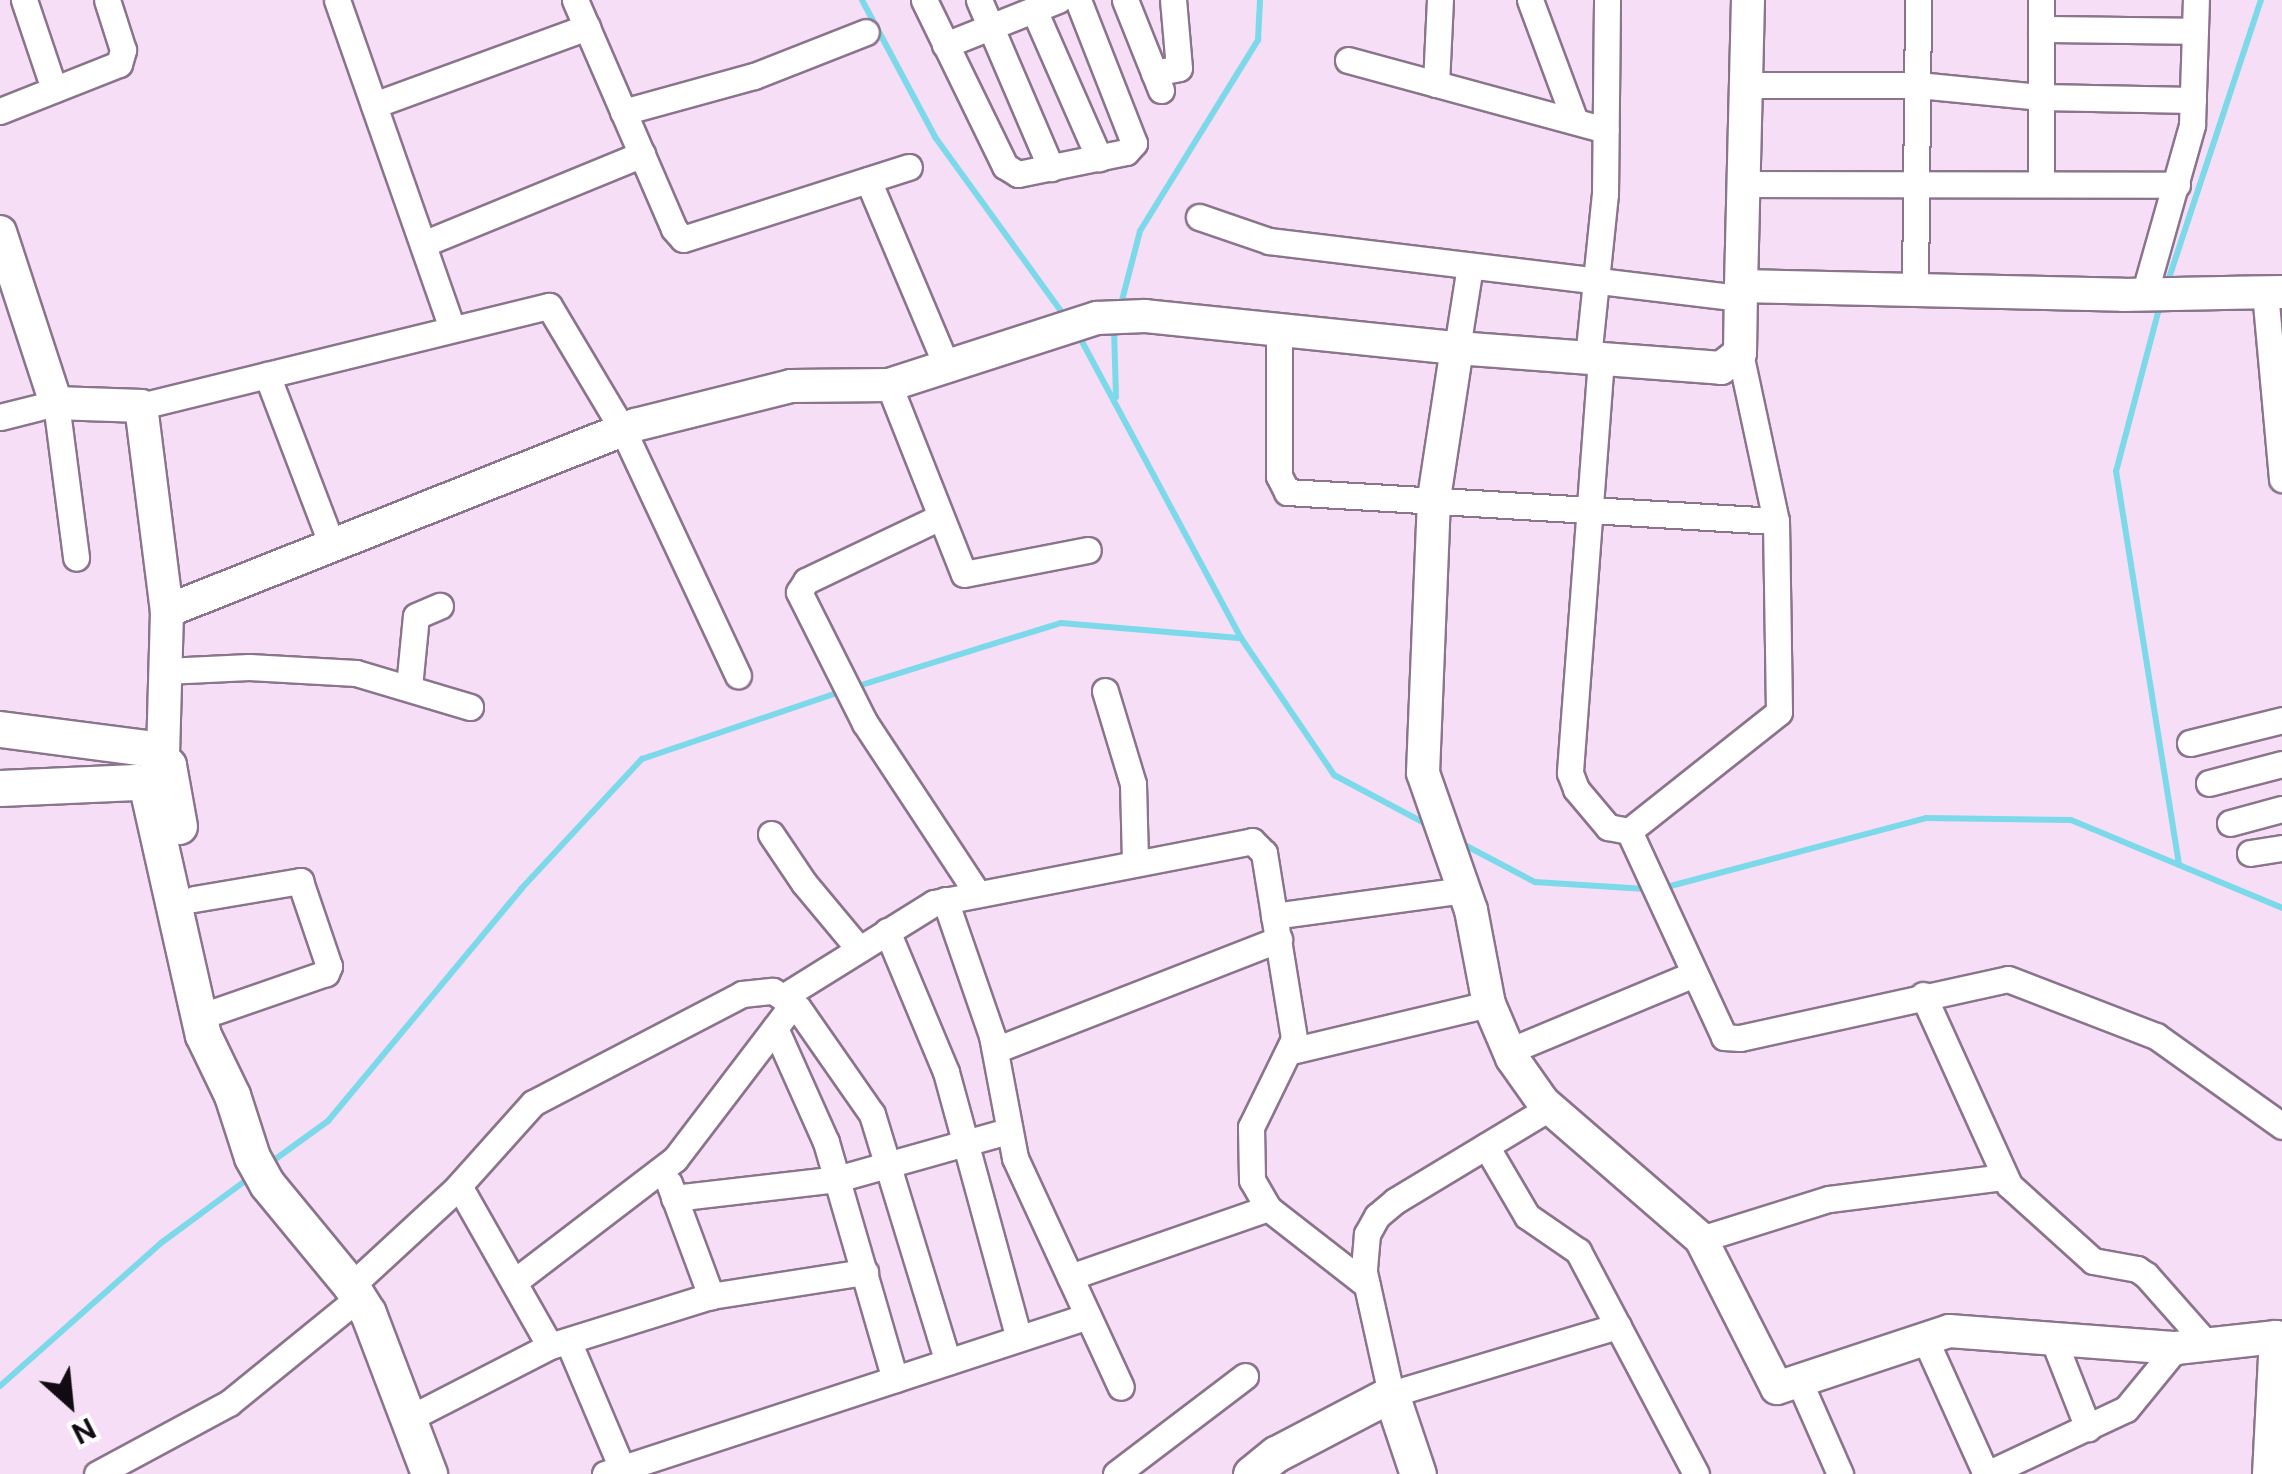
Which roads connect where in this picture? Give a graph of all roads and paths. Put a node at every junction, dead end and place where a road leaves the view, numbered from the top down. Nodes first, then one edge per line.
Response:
1 (24, 0) edge
2 (107, 0) edge
3 (337, 0) edge
4 (924, 0) edge
5 (980, 0) edge
6 (1058, 0) edge
7 (1078, 0) edge
8 (1125, 0) edge
9 (1173, 0) edge
10 (1440, 0) edge
11 (1530, 0) edge
12 (1608, 0) edge
13 (1748, 0) edge
14 (1918, 0) edge
15 (2041, 0) edge
16 (2196, 0) edge
17 (1031, 7) edge
18 (585, 9) edge
19 (991, 26) junction
20 (2041, 29) junction
21 (2195, 31) junction
22 (866, 32) dead end
23 (945, 45) junction
24 (1348, 60) dead end
25 (1436, 84) junction
26 (1746, 85) junction
27 (1918, 85) junction
28 (54, 89) junction
29 (2042, 97) junction
30 (2193, 100) junction
31 (374, 105) junction
32 (0, 111) edge
33 (624, 112) junction
34 (1574, 121) junction
35 (1606, 130) junction
36 (642, 154) junction
37 (1099, 158) junction
38 (910, 167) dead end
39 (1052, 168) junction
40 (868, 180) junction
41 (1744, 184) junction
42 (1918, 184) junction
43 (2041, 184) junction
44 (2177, 185) junction
45 (1199, 216) dead end
46 (0, 232) edge
47 (424, 244) junction
48 (1470, 266) junction
49 (1596, 282) junction
50 (1915, 290) junction
51 (1741, 292) junction
52 (2274, 292) edge
53 (2144, 295) junction
54 (452, 328) junction
55 (1279, 330) junction
56 (1457, 348) junction
57 (1740, 352) junction
58 (1594, 359) junction
59 (948, 369) junction
60 (267, 375) junction
61 (889, 385) junction
62 (56, 403) junction
63 (140, 406) junction
64 (0, 417) edge
65 (623, 430) junction
66 (2282, 479) edge
67 (1434, 499) junction
68 (1590, 508) junction
69 (938, 518) junction
70 (1776, 521) junction
71 (332, 545) junction
72 (1088, 550) dead end
73 (76, 558) dead end
74 (440, 606) dead end
75 (167, 611) junction
76 (165, 671) junction
77 (738, 675) dead end
78 (409, 687) junction
79 (1105, 692) dead end
80 (470, 707) dead end
81 (2282, 720) edge
82 (0, 730) edge
83 (2190, 743) dead end
84 (163, 754) junction
85 (2282, 764) edge
86 (2209, 782) dead end
87 (0, 788) edge
88 (148, 790) junction
89 (2282, 809) edge
90 (2230, 823) dead end
91 (1628, 831) junction
92 (771, 834) dead end
93 (2282, 848) edge
94 (2250, 854) dead end
95 (1135, 862) junction
96 (1464, 890) junction
97 (977, 893) junction
98 (194, 899) junction
99 (945, 900) junction
100 (1276, 928) junction
101 (887, 931) junction
102 (859, 949) junction
103 (197, 963) junction
104 (1692, 975) junction
105 (1924, 996) junction
106 (790, 999) junction
107 (1489, 1004) junction
108 (216, 1012) junction
109 (775, 1028) junction
110 (995, 1050) junction
111 (1291, 1051) junction
112 (1509, 1052) junction
113 (222, 1070) junction
114 (1550, 1108) junction
115 (2282, 1126) edge
116 (1008, 1131) junction
117 (966, 1145) junction
118 (1486, 1146) junction
119 (890, 1167) junction
120 (664, 1169) junction
121 (2003, 1177) junction
122 (837, 1178) junction
123 (459, 1186) junction
124 (674, 1198) junction
125 (1268, 1208) junction
126 (1701, 1239) junction
127 (864, 1272) junction
128 (1070, 1277) junction
129 (514, 1282) junction
130 (1367, 1285) junction
131 (354, 1292) junction
132 (711, 1296) junction
133 (1088, 1316) junction
134 (1618, 1326) junction
135 (2279, 1336) edge
136 (1020, 1338) junction
137 (1924, 1339) junction
138 (2054, 1339) junction
139 (559, 1344) junction
140 (2192, 1346) junction
141 (948, 1362) junction
142 (1246, 1376) dead end
143 (896, 1379) junction
144 (1799, 1381) junction
145 (1121, 1387) dead end
146 (1391, 1394) junction
147 (408, 1419) junction
148 (2088, 1428) junction
149 (613, 1471) edge
150 (1995, 1472) edge
151 (97, 1474) edge
152 (429, 1474) edge
153 (1116, 1474) edge
154 (1252, 1474) edge
155 (1418, 1474) edge
156 (1696, 1474) edge
157 (1840, 1474) edge
158 (2269, 1474) edge

1 - 28 street
2 - 28 street
3 - 31 street
4 - 23 street
5 - 19 street
6 - 17 street
7 - 37 street
8 - 9 street
10 - 25 street
11 - 34 street
12 - 35 street
13 - 26 street
14 - 27 street
15 - 20 street
16 - 21 street
17 - 19 street
17 - 37 street
18 - 31 street
18 - 33 street
19 - 23 street
19 - 39 street
20 - 21 street
20 - 29 street
21 - 30 street
22 - 33 street
23 - 39 street
24 - 25 street
25 - 34 street
26 - 27 street
26 - 41 street
27 - 29 street
27 - 42 street
28 - 32 street
29 - 30 street
29 - 43 street
30 - 44 street
31 - 47 street
33 - 36 street
34 - 35 street
35 - 49 street
36 - 40 street
36 - 47 street
37 - 39 street
38 - 40 street
40 - 59 street
41 - 42 street
41 - 51 street
42 - 43 street
42 - 50 street
43 - 44 street
44 - 53 street
45 - 48 street
46 - 62 street
47 - 54 street
48 - 49 street
48 - 56 street
49 - 51 street
49 - 58 street
50 - 51 street
50 - 53 street
51 - 57 street
52 - 53 street
52 - 66 street
54 - 60 street
54 - 65 street
55 - 56 street
55 - 59 street
55 - 67 street
56 - 58 street
56 - 67 street
57 - 58 street
57 - 70 street
58 - 68 street
59 - 61 street
60 - 63 street
60 - 71 street
61 - 65 street
61 - 69 street
62 - 63 street
62 - 64 street
62 - 73 street
63 - 75 street
65 - 71 street
65 - 77 street
67 - 68 street
67 - 96 street
68 - 70 street
68 - 91 street
69 - 72 street
69 - 97 street
70 - 91 street
71 - 75 street
74 - 78 street
75 - 76 street
76 - 78 street
76 - 84 street
78 - 80 street
79 - 95 street
81 - 83 street
82 - 84 main road
84 - 88 street
84 - 98 main road
85 - 86 street
87 - 88 main road
88 - 103 main road
89 - 90 street
91 - 104 street
92 - 102 street
93 - 94 street
95 - 97 street
95 - 100 street
96 - 100 street
96 - 107 street
97 - 99 street
98 - 103 main road
98 - 108 street
99 - 101 street
99 - 110 street
100 - 110 street
100 - 111 street
101 - 102 street
101 - 117 street
102 - 106 street
103 - 108 main road
103 - 113 main road
104 - 105 street
104 - 112 street
105 - 115 street
105 - 121 street
106 - 109 street
106 - 119 street
106 - 123 street
107 - 111 street
107 - 112 street
108 - 113 main road
109 - 120 street
109 - 122 street
110 - 116 street
111 - 125 street
112 - 114 street
113 - 131 main road
114 - 118 street
114 - 126 street
116 - 117 street
116 - 128 street
117 - 119 street
117 - 136 street
118 - 130 street
118 - 134 street
119 - 122 street
119 - 141 street
120 - 124 street
120 - 129 street
121 - 126 street
121 - 140 street
122 - 124 street
122 - 127 street
123 - 129 street
123 - 131 street
124 - 132 street
125 - 128 street
125 - 130 street
126 - 144 street
127 - 132 street
127 - 143 street
128 - 133 street
129 - 139 street
130 - 146 street
131 - 147 main road
131 - 151 street
132 - 139 street
133 - 136 street
133 - 145 street
134 - 146 street
134 - 156 street
135 - 140 street
135 - 158 street
136 - 141 street
137 - 138 street
137 - 144 street
137 - 150 street
138 - 140 street
138 - 148 street
139 - 147 street
139 - 149 street
140 - 148 street
141 - 143 street
142 - 153 street
143 - 149 street
144 - 157 street
146 - 154 main road
146 - 155 main road
147 - 152 main road
148 - 150 street

